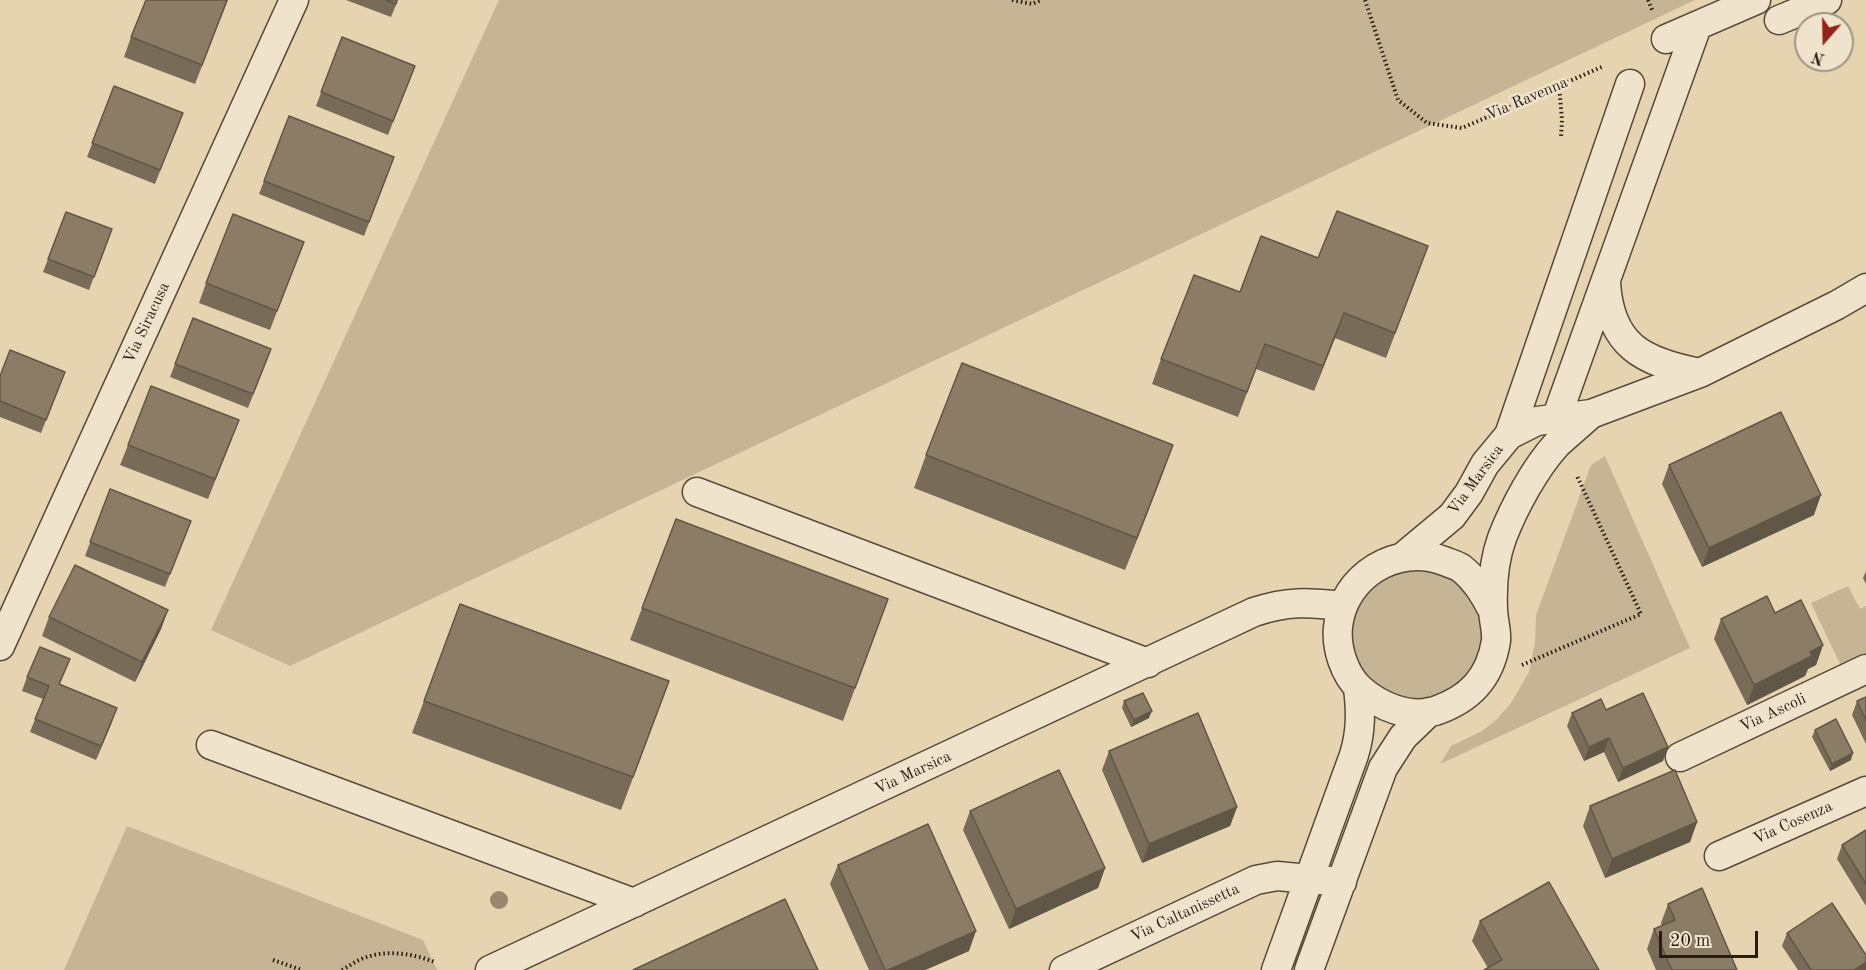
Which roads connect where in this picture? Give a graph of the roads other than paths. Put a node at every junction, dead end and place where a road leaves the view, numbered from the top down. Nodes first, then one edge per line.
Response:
1 (294, 0) edge
2 (1756, 0) edge
3 (1827, 0) edge
4 (1779, 20) dead end
5 (1697, 26) junction
6 (1666, 39) dead end
7 (1622, 73) road end
8 (1607, 147) junction
9 (1648, 163) junction
10 (1606, 282) junction
11 (1866, 288) edge
12 (1700, 373) junction
13 (1591, 414) junction
14 (1556, 418) junction
15 (1509, 435) junction
16 (697, 492) dead end
17 (1404, 556) junction
18 (1342, 606) junction
19 (1493, 611) junction
20 (0, 646) edge
21 (1148, 663) junction
22 (1866, 669) edge
23 (1358, 688) junction
24 (1429, 712) junction
25 (211, 745) dead end
26 (1680, 757) dead end
27 (1866, 791) edge
28 (1719, 856) dead end
29 (1311, 879) junction
30 (1342, 882) junction
31 (634, 903) junction
32 (490, 970) edge
33 (1064, 970) edge
34 (1276, 970) edge
35 (1309, 970) edge

1 - 20 street, Via Siracusa
2 - 5 street
3 - 4 street
5 - 6 street
5 - 9 street
7 - 8 street
8 - 9 street
8 - 15 street
9 - 10 street
10 - 12 street
10 - 14 street
11 - 12 street, Via Marsica
12 - 13 street, Via Marsica
13 - 14 street, Via Marsica
13 - 19 street, Via Marsica
14 - 15 street, Via Marsica
15 - 17 street, Via Marsica
16 - 21 street
17 - 18 street
17 - 19 street
18 - 21 street, Via Marsica
18 - 23 street
19 - 24 street
21 - 31 street, Via Marsica
22 - 26 street, Via Ascoli
23 - 24 street
23 - 29 street
24 - 30 street
25 - 31 street
27 - 28 street, Via Cosenza
29 - 30 street, Via Caltanissetta
29 - 33 street, Via Caltanissetta
29 - 34 street
30 - 35 street
31 - 32 street, Via Marsica

